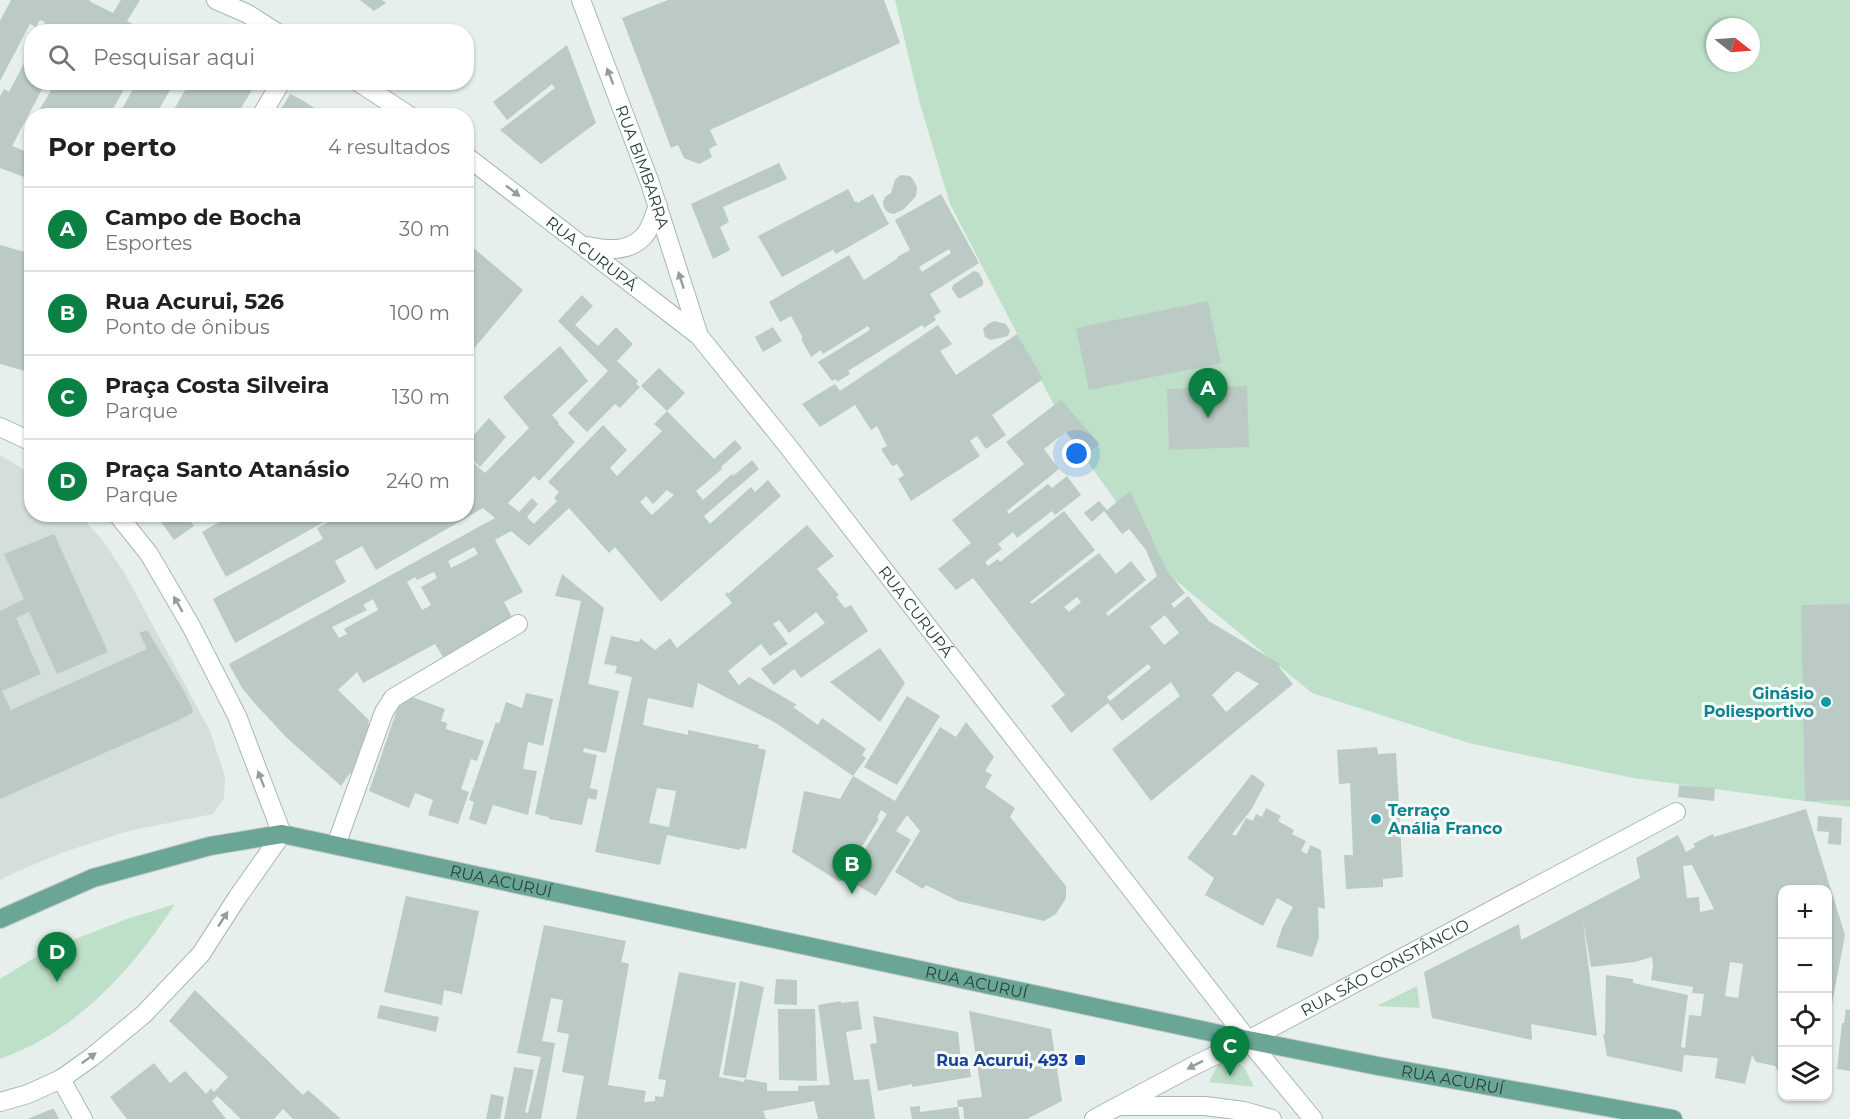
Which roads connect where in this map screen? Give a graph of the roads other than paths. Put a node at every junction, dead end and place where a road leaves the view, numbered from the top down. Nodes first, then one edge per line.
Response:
1 (216, 0) edge
2 (581, 0) edge
3 (264, 24) edge
4 (276, 90) edge
5 (370, 90) edge
6 (266, 108) edge
7 (398, 108) edge
8 (474, 162) edge
9 (658, 206) junction
10 (582, 245) junction
11 (699, 336) junction
12 (0, 427) edge
13 (24, 438) edge
14 (123, 522) edge
15 (518, 624) dead end
16 (1676, 812) dead end
17 (282, 834) junction
18 (336, 845) junction
19 (0, 919) edge
20 (1248, 1040) junction
21 (61, 1079) junction
22 (0, 1102) edge
23 (1120, 1106) junction
24 (83, 1119) edge
25 (1094, 1119) edge
26 (1272, 1119) edge
27 (1313, 1119) edge
28 (1673, 1119) edge

1 - 3 street
9 -> 2 street, RUA BIMBARRA
4 - 6 street
5 - 7 street
8 -> 10 street, RUA CURUPÁ
9 - 10 street
11 -> 9 street, RUA BIMBARRA
10 - 11 street, RUA CURUPÁ
11 - 20 street, RUA CURUPÁ
12 - 13 street
17 -> 14 street
15 - 18 street
16 - 20 street, RUA SÃO CONSTÂNCIO
17 - 18 main road, RUA ACURUÍ
17 - 19 main road
21 -> 17 street
18 - 20 main road, RUA ACURUÍ
20 -> 23 street, RUA SÃO CONSTÂNCIO
20 - 27 street, RUA CURUPÁ
20 - 28 main road, RUA ACURUÍ
21 - 22 street
21 - 24 street
23 - 25 street, RUA SÃO CONSTÂNCIO
23 - 26 street

